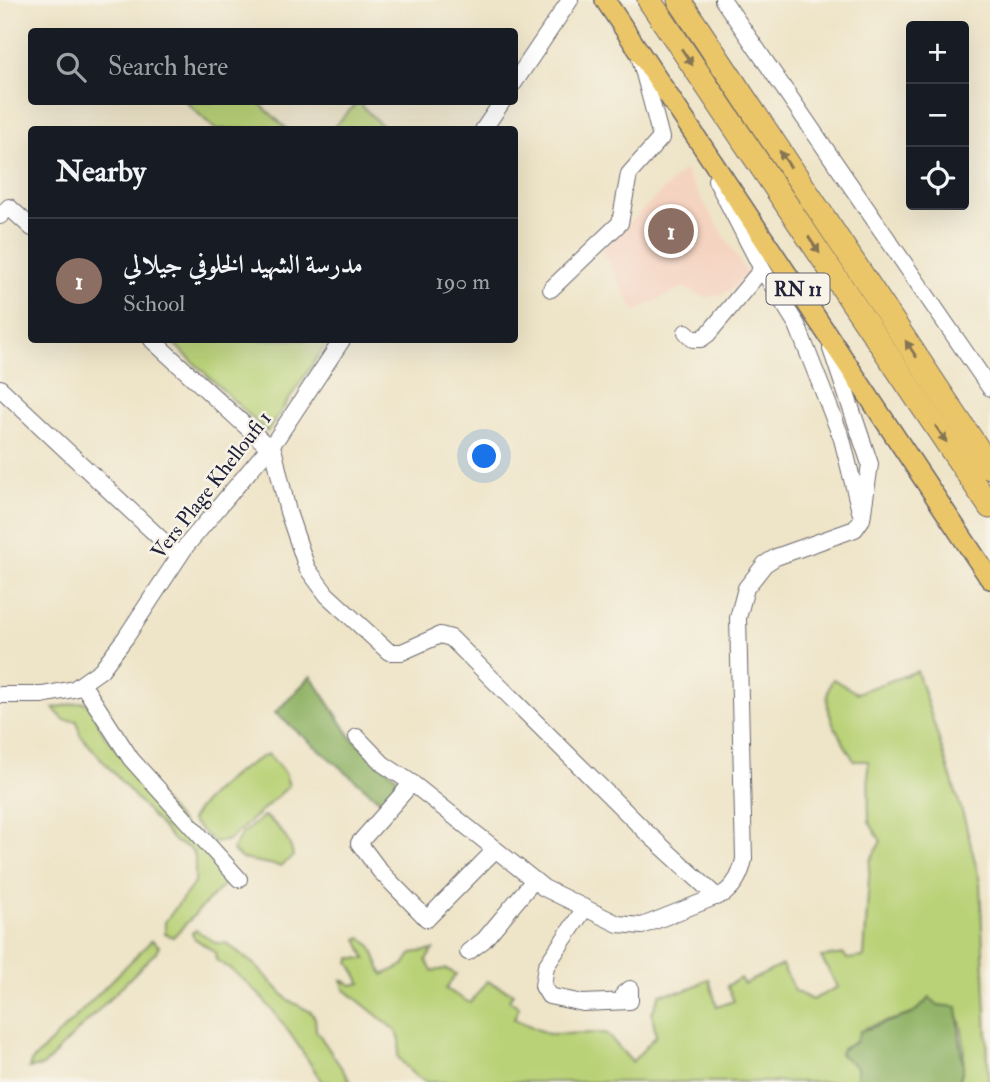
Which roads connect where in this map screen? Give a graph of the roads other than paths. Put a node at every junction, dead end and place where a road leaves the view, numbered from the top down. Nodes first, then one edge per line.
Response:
1 (570, 0) edge
2 (605, 0) edge
3 (649, 0) edge
4 (679, 0) edge
5 (723, 0) edge
6 (639, 52) junction
7 (518, 77) edge
8 (500, 105) edge
9 (685, 122) junction
10 (486, 126) edge
11 (0, 216) edge
12 (28, 224) edge
13 (762, 268) junction
14 (551, 289) dead end
15 (822, 324) junction
16 (686, 332) dead end
17 (155, 343) edge
18 (340, 343) edge
19 (820, 384) junction
20 (0, 388) edge
21 (990, 388) edge
22 (851, 400) junction
23 (269, 448) junction
24 (990, 467) edge
25 (990, 507) edge
26 (862, 519) junction
27 (178, 556) junction
28 (990, 579) edge
29 (83, 685) junction
30 (0, 695) edge
31 (357, 737) dead end
32 (412, 783) junction
33 (495, 850) junction
34 (239, 878) dead end
35 (534, 880) junction
36 (717, 897) junction
37 (585, 908) junction
38 (468, 951) dead end
39 (624, 993) dead end

1 - 7 street
2 - 6 main road, RN 11
3 -> 25 highway
24 -> 4 highway
5 - 21 street
6 - 9 main road, RN 11
6 - 14 street
8 - 10 street
9 - 13 street
9 - 15 main road, RN 11
11 - 12 street
13 - 16 street
13 - 19 street
15 - 22 street
15 - 28 main road, RN 11
17 - 23 street
18 - 23 street, Vers Plage Khelloufi 1
19 - 22 street
19 - 26 street
20 - 27 street
22 - 26 street
23 - 27 street, Vers Plage Khelloufi 1
23 - 36 street
26 - 36 street
27 - 29 street, Vers Plage Khelloufi 1
29 - 30 street
29 - 34 street
31 - 32 street
32 - 33 street
32 - 33 street
33 - 35 street
35 - 37 street
35 - 38 street
36 - 37 street
37 - 39 street

